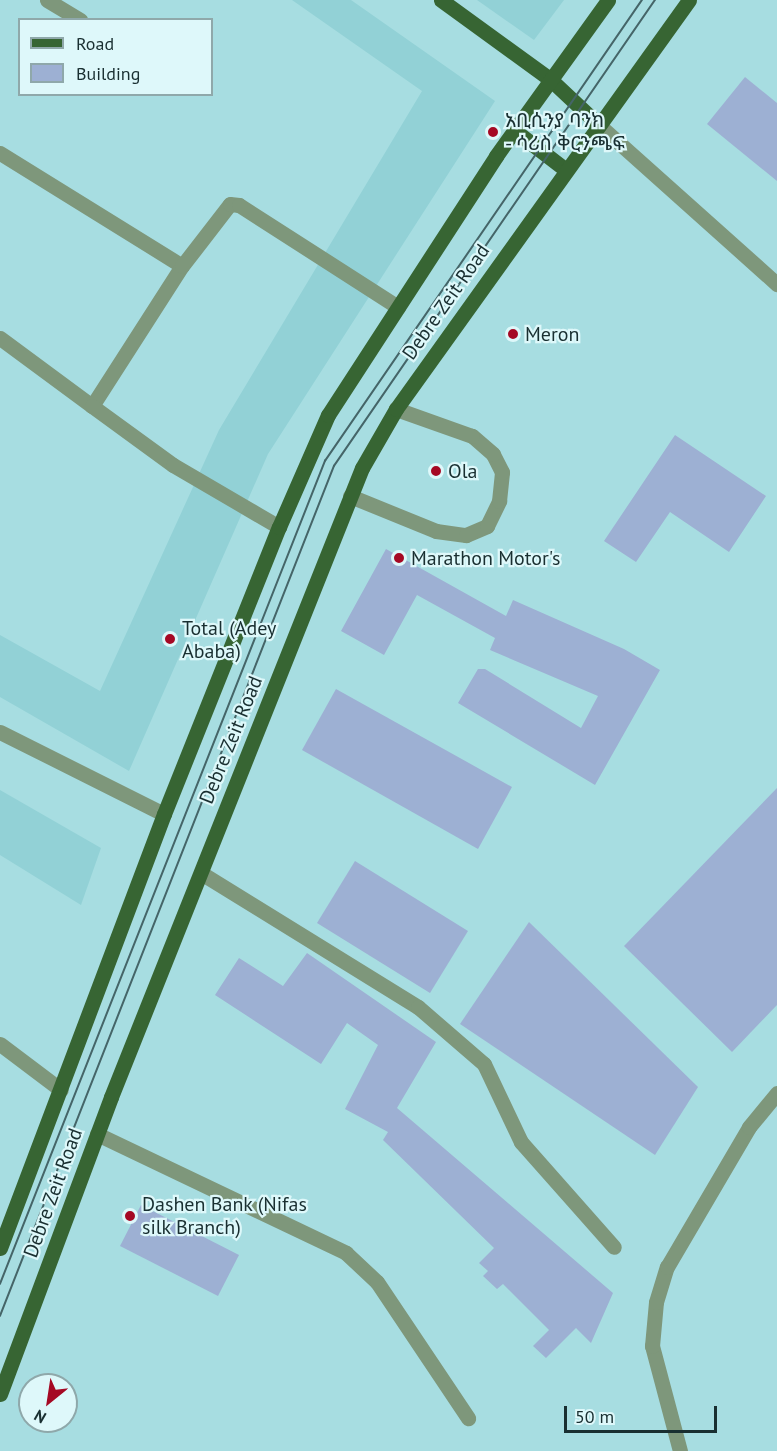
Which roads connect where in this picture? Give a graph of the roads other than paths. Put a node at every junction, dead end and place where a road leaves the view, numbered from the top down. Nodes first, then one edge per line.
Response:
1 (47, 0) edge
2 (441, 0) edge
3 (608, 0) edge
4 (689, 0) edge
5 (77, 18) edge
6 (550, 80) junction
7 (598, 125) junction
8 (514, 130) junction
9 (0, 153) edge
10 (566, 170) junction
11 (182, 266) junction
12 (777, 284) edge
13 (398, 307) junction
14 (0, 338) edge
15 (92, 406) junction
16 (396, 409) junction
17 (350, 496) junction
18 (279, 526) junction
19 (0, 732) edge
20 (164, 814) junction
21 (201, 873) junction
22 (0, 1044) edge
23 (61, 1090) junction
24 (777, 1093) edge
25 (98, 1134) junction
26 (614, 1247) dead end
27 (0, 1248) edge
28 (0, 1394) edge
29 (468, 1418) dead end
30 (680, 1451) edge

1 - 5 street
2 - 6 main road
3 - 6 main road, Debre Zeit Road
4 - 7 main road, Debre Zeit Road
6 - 7 main road
6 - 8 main road, Debre Zeit Road
7 - 10 main road, Debre Zeit Road
7 - 12 street
8 - 10 main road
8 - 13 main road, Debre Zeit Road
9 - 11 street
10 - 16 main road, Debre Zeit Road
11 - 13 street
11 - 15 street
13 - 18 main road, Debre Zeit Road
14 - 15 street
15 - 18 street
16 - 17 main road, Debre Zeit Road
16 - 17 street
17 - 21 main road, Debre Zeit Road
18 - 20 main road, Debre Zeit Road
19 - 20 street
20 - 23 main road, Debre Zeit Road
21 - 25 main road, Debre Zeit Road
21 - 26 street
22 - 23 street
23 - 27 main road, Debre Zeit Road
24 - 30 street
25 - 28 main road, Debre Zeit Road
25 - 29 street

